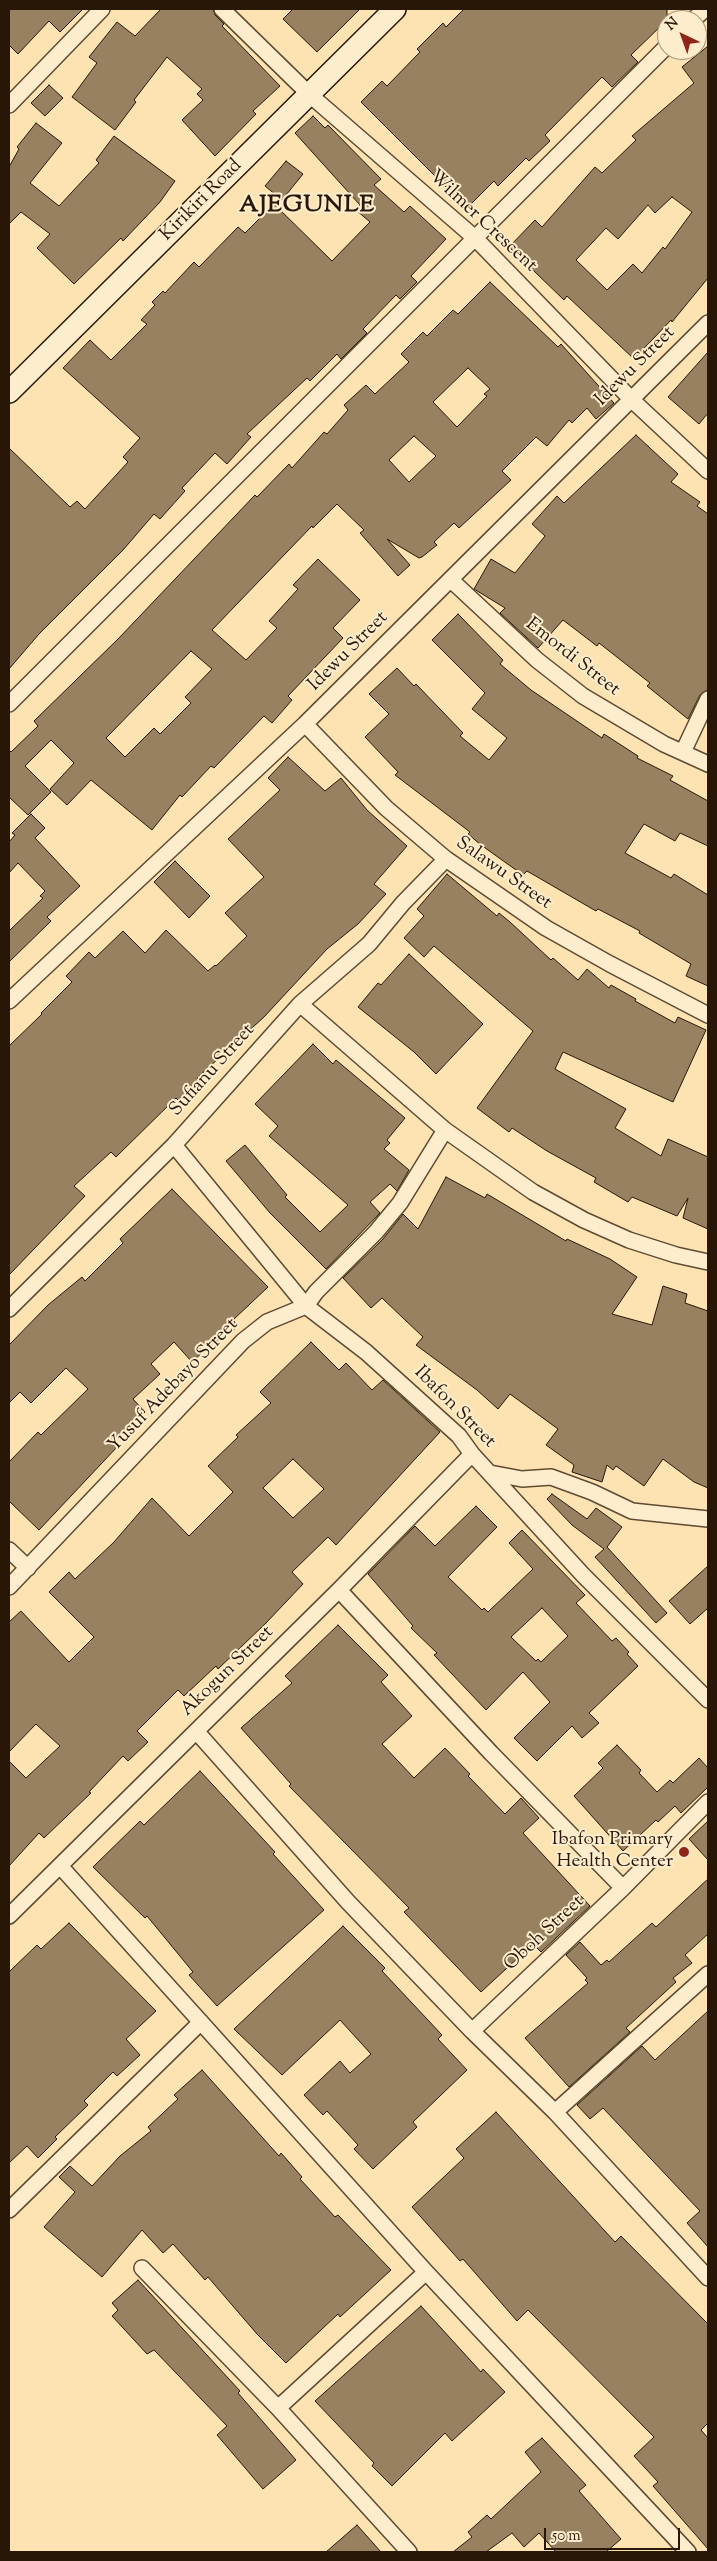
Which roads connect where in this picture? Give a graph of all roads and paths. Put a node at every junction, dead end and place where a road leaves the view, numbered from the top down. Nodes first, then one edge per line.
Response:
1 (102, 9) edge
2 (222, 9) edge
3 (395, 9) edge
4 (657, 56) edge
5 (310, 95) junction
6 (9, 105) edge
7 (474, 238) junction
8 (708, 323) edge
9 (9, 392) edge
10 (632, 400) junction
11 (708, 471) edge
12 (451, 580) junction
13 (708, 699) edge
14 (9, 704) edge
15 (305, 724) junction
16 (682, 752) junction
17 (708, 764) edge
18 (446, 859) junction
19 (9, 1001) edge
20 (300, 1004) junction
21 (708, 1015) edge
22 (445, 1130) junction
23 (174, 1145) junction
24 (708, 1262) edge
25 (306, 1306) junction
26 (9, 1309) edge
27 (472, 1454) junction
28 (490, 1473) junction
29 (708, 1519) edge
30 (9, 1550) edge
31 (28, 1568) junction
32 (9, 1588) edge
33 (340, 1590) junction
34 (708, 1700) edge
35 (196, 1731) junction
36 (708, 1802) edge
37 (61, 1867) junction
38 (623, 1888) junction
39 (9, 1916) edge
40 (708, 1974) edge
41 (201, 2022) junction
42 (472, 2031) junction
43 (555, 2112) junction
44 (9, 2210) edge
45 (142, 2268) dead end
46 (426, 2272) junction
47 (708, 2278) edge
48 (278, 2408) junction
49 (409, 2552) edge
50 (688, 2552) edge

1 - 6 street
2 - 5 street, Wilmer Crescent
3 - 5 main road, Kirikiri Road
4 - 7 street
5 - 7 street, Wilmer Crescent
5 - 9 main road, Kirikiri Road
7 - 10 street, Wilmer Crescent
7 - 14 street
8 - 10 street, Idewu Street
10 - 11 street, Wilmer Crescent
10 - 12 street, Idewu Street
12 - 15 street, Idewu Street
12 - 16 street, Emordi Street
13 - 16 street
15 - 18 street, Salawu Street
15 - 19 street, Idewu Street
16 - 17 street, Emordi Street
18 - 20 street, Sufianu Street
18 - 21 street, Salawu Street
20 - 22 street
20 - 23 street, Sufianu Street
22 - 24 street
22 - 25 street, Yusuf Adebayo Street
23 - 25 street, Ibafon Street
23 - 26 street, Sufianu Street
25 - 27 street, Ibafon Street
25 - 31 street, Yusuf Adebayo Street
27 - 28 street, Ibafon Street
27 - 33 street, Akogun Street
28 - 29 street
28 - 34 street, Ibafon Street
30 - 31 street
31 - 32 street, Yusuf Adebayo Street
33 - 35 street, Akogun Street
33 - 38 street
35 - 37 street, Akogun Street
35 - 42 street
36 - 38 street, Oboh Street
37 - 39 street, Akogun Street
37 - 41 street
38 - 42 street, Oboh Street
40 - 43 street
41 - 44 street
41 - 46 street
42 - 43 street
43 - 47 street
45 - 48 street
46 - 48 street
46 - 50 street
48 - 49 street

